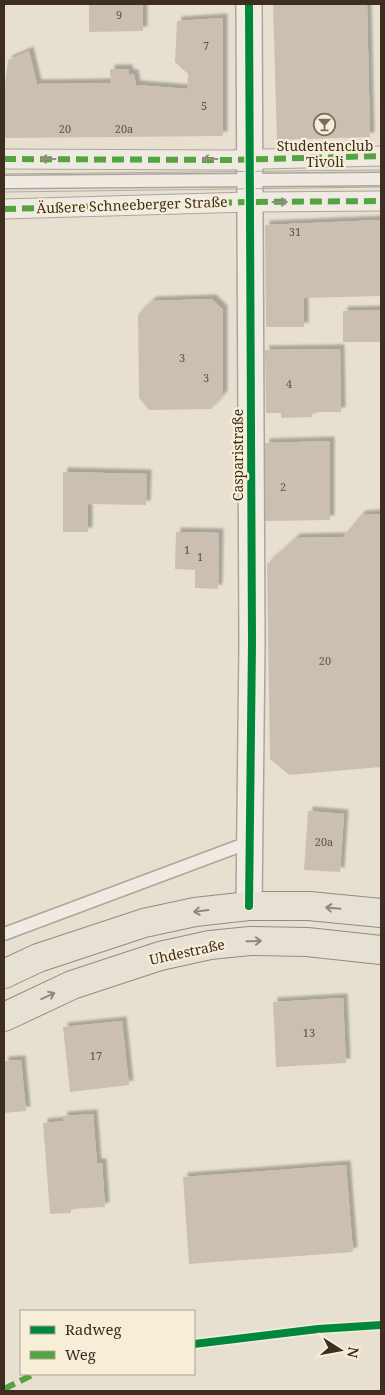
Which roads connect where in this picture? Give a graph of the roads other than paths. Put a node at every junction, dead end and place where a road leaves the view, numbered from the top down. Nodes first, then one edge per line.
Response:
1 (249, 4) edge
2 (381, 156) edge
3 (4, 159) edge
4 (381, 179) edge
5 (249, 180) junction
6 (4, 182) edge
7 (381, 201) edge
8 (4, 209) edge
9 (250, 842) junction
10 (249, 906) junction
11 (381, 913) edge
12 (4, 934) edge
13 (381, 950) edge
14 (4, 974) edge
15 (4, 1017) edge

1 - 5 street, Casparistraße
2 - 5 street, Äußere Schneeberger Straße
5 -> 3 street, Äußere Schneeberger Straße
4 - 5 lane, Äußere Schneeberger Straße
5 - 6 lane, Äußere Schneeberger Straße
5 -> 7 street, Äußere Schneeberger Straße
5 - 8 street, Äußere Schneeberger Straße
5 - 9 street, Casparistraße
9 - 10 street, Casparistraße
9 - 12 lane
11 -> 10 main road
10 -> 14 main road
15 -> 13 main road, Uhdestraße

